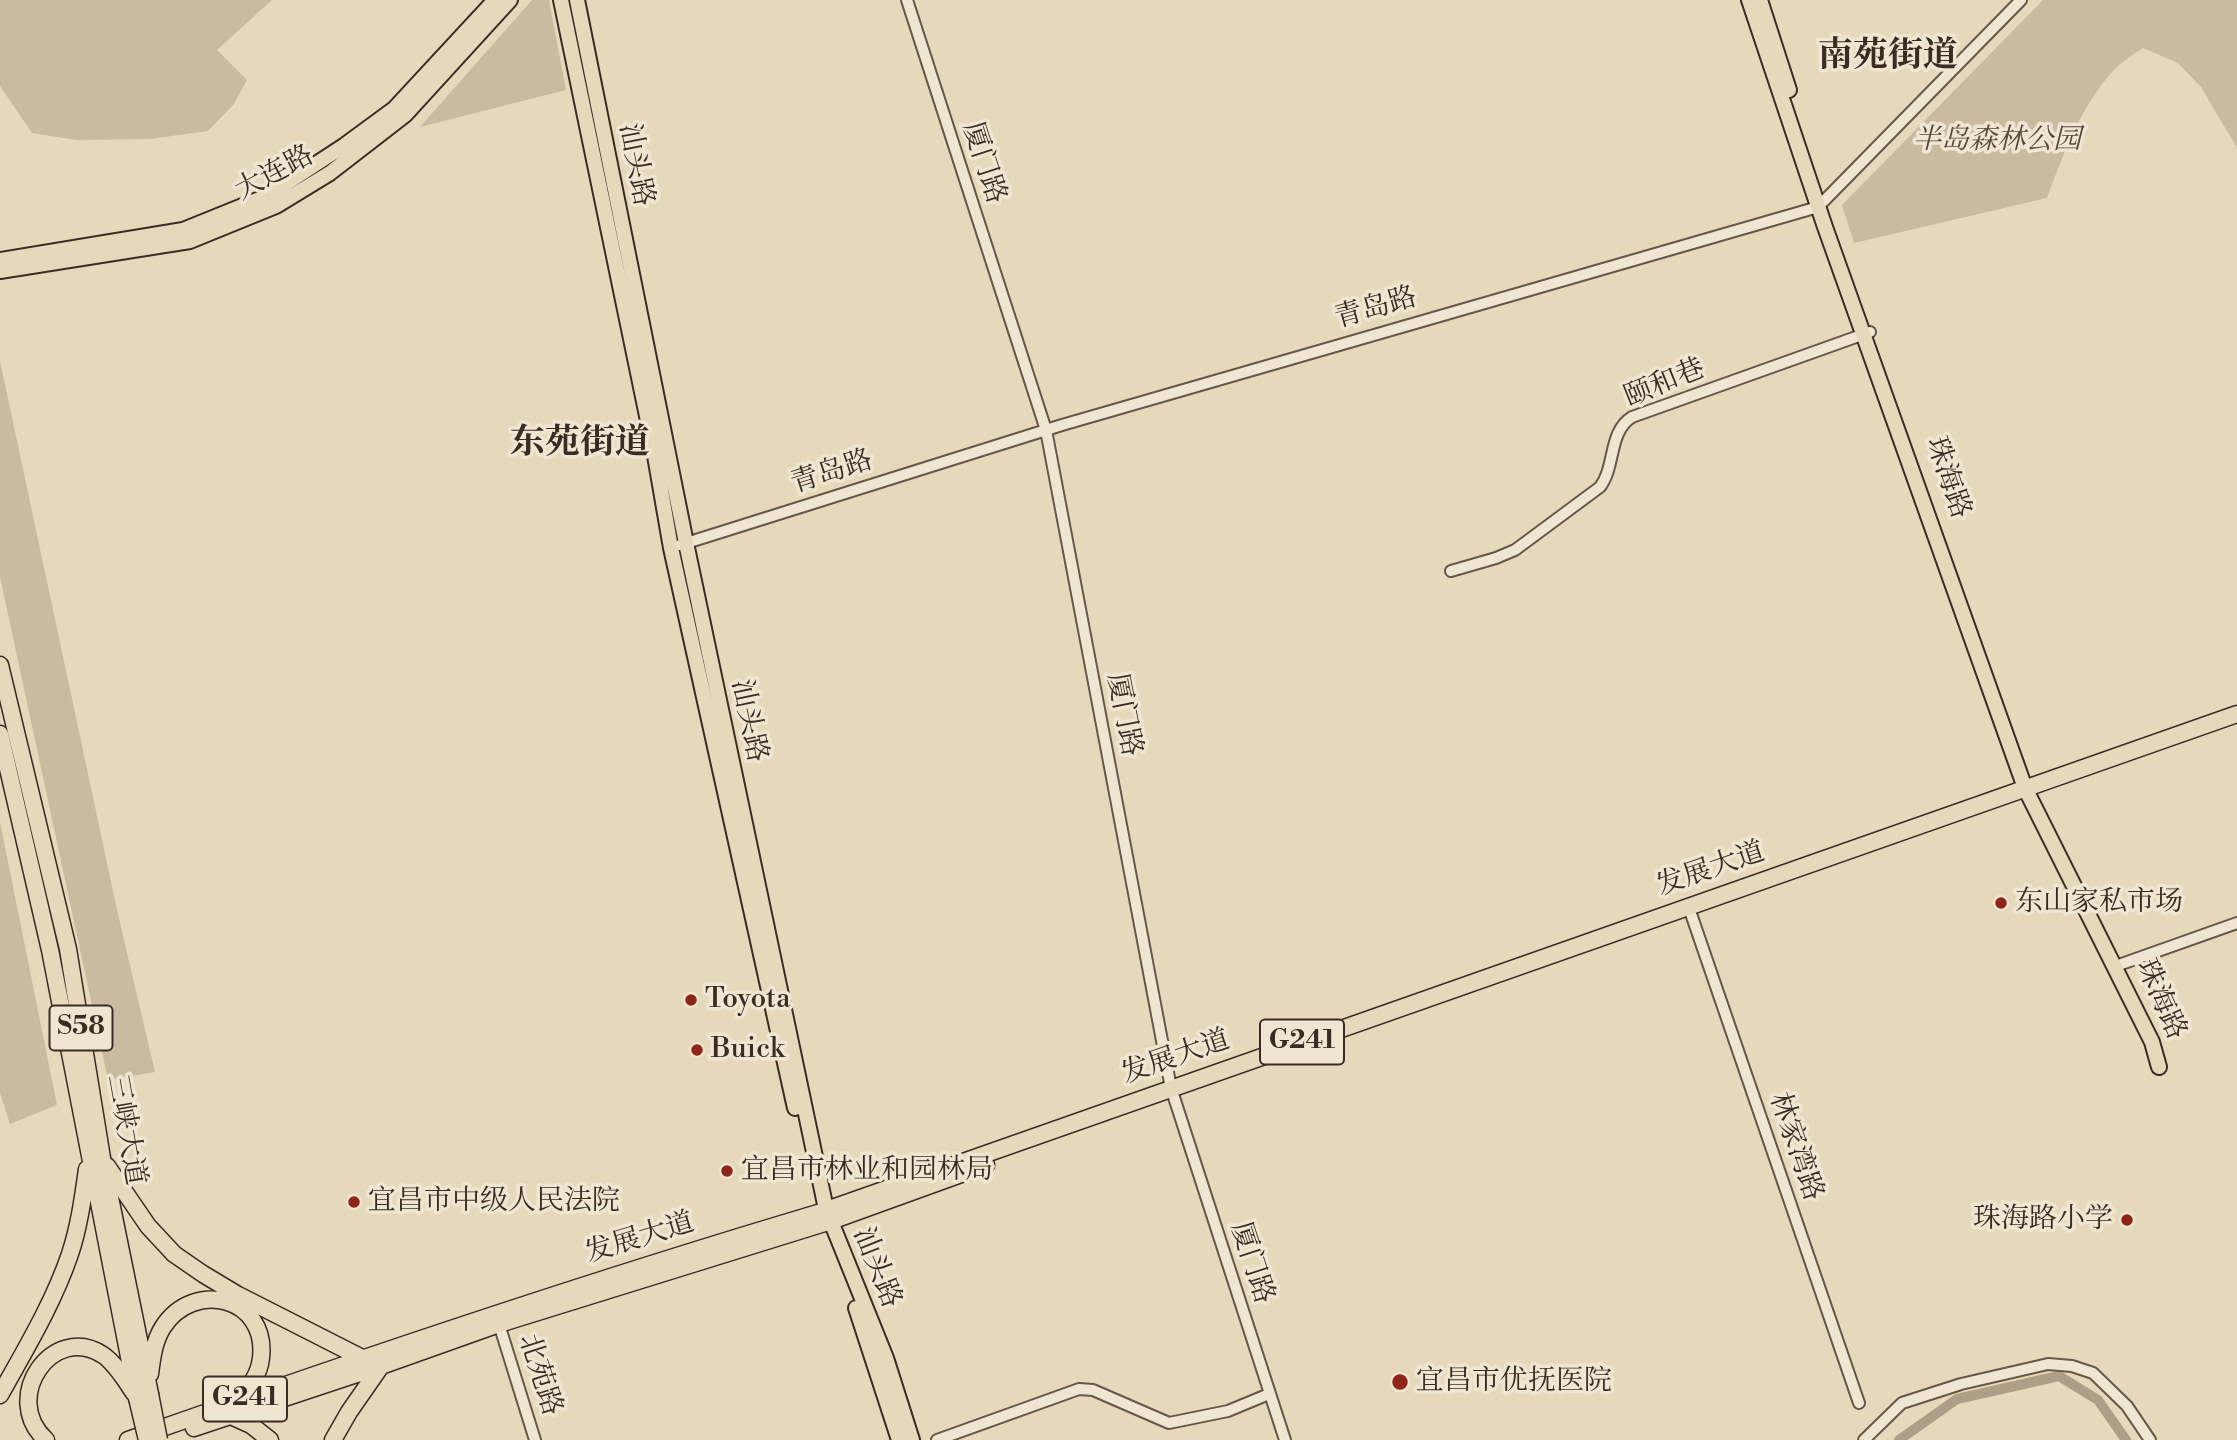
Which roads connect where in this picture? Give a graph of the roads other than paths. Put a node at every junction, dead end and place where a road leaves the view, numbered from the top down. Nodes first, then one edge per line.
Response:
1 (495, 0) edge
2 (510, 0) edge
3 (561, 0) edge
4 (576, 0) edge
5 (907, 0) edge
6 (1749, 0) edge
7 (1760, 0) edge
8 (2021, 0) edge
9 (1822, 203) junction
10 (0, 260) edge
11 (0, 271) edge
12 (1867, 333) junction
13 (1046, 430) junction
14 (686, 543) junction
15 (671, 548) junction
16 (1451, 571) dead end
17 (0, 665) edge
18 (2237, 714) edge
19 (2237, 725) edge
20 (0, 734) edge
21 (2030, 792) junction
22 (1689, 911) junction
23 (2237, 923) edge
24 (2115, 966) junction
25 (1173, 1093) junction
26 (96, 1157) junction
27 (825, 1216) junction
28 (849, 1284) junction
29 (499, 1324) junction
30 (362, 1359) junction
31 (382, 1366) junction
32 (145, 1393) junction
33 (1269, 1394) junction
34 (0, 1395) edge
35 (1859, 1403) dead end
36 (228, 1411) junction
37 (46, 1440) edge
38 (128, 1440) edge
39 (147, 1440) edge
40 (159, 1440) edge
41 (270, 1440) edge
42 (332, 1440) edge
43 (535, 1440) edge
44 (889, 1440) edge
45 (899, 1440) edge
46 (912, 1440) edge
47 (937, 1440) edge
48 (1285, 1440) edge
49 (1864, 1440) edge
50 (2150, 1440) edge

1 - 10 main road, 大连路
2 - 11 main road, 大连路
3 - 15 main road, 汕头路
4 - 14 main road, 汕头路
5 - 13 street, 厦门路
6 - 9 main road, 珠海路
7 - 9 main road, 珠海路
8 - 9 street, 青岛路
9 - 12 main road, 珠海路
9 - 13 street, 青岛路
12 - 16 street, 颐和巷
12 - 21 main road, 珠海路
13 - 14 street, 青岛路
13 - 25 street, 厦门路
14 - 15 street, 青岛路
14 - 27 main road, 汕头路
15 - 27 main road, 汕头路
17 - 26 highway, 三峡大道 / S58
18 - 21 highway, 发展大道 / G241
19 - 21 highway, 发展大道 / G241
20 - 26 highway, 三峡大道 / S58
21 - 22 highway, 发展大道 / G241
21 - 24 main road, 珠海路
22 - 25 highway, 发展大道 / G241
22 - 35 street, 林家湾路
23 - 24 street
24 - 24 main road, 珠海路
25 - 27 highway, 发展大道 / G241
25 - 33 street, 厦门路
26 - 30 highway
26 - 32 highway, 三峡大道 / S58
26 - 34 highway
27 - 28 main road, 汕头路
27 - 29 highway, 发展大道 / G241
27 - 30 highway, 发展大道 / G241
27 - 46 main road, 汕头路
28 - 44 main road
28 - 45 main road, 汕头路
29 - 31 highway, 发展大道 / G241
29 - 43 street, 北苑路
30 - 36 highway, 发展大道 / G241
31 - 36 highway, 发展大道 / G241
31 - 42 highway
32 - 36 highway
32 - 37 highway
32 - 39 highway, 三峡大道 / S58, bridge
32 - 40 highway, 三峡大道 / S58, bridge
33 - 47 street
33 - 48 street, 厦门路
36 - 38 highway, 发展大道 / G241
36 - 40 highway, 发展大道 / G241
36 - 41 highway
49 - 50 street

